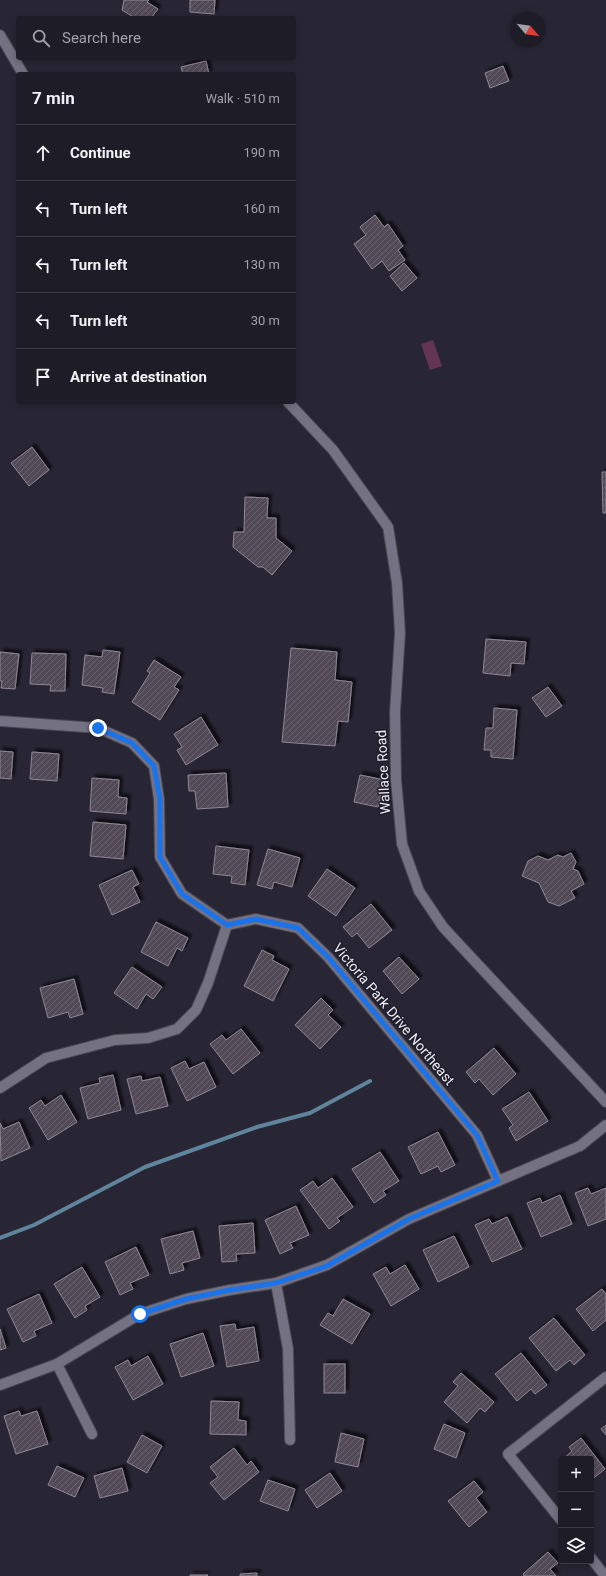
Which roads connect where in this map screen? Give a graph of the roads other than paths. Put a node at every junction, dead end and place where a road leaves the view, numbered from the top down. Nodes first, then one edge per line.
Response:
1 (0, 35) edge
2 (22, 72) edge
3 (290, 404) edge
4 (0, 721) edge
5 (227, 925) junction
6 (0, 1088) edge
7 (606, 1102) edge
8 (606, 1125) edge
9 (498, 1181) junction
10 (276, 1283) junction
11 (57, 1364) junction
12 (606, 1377) edge
13 (0, 1385) edge
14 (92, 1434) dead end
15 (290, 1440) dead end
16 (558, 1516) edge
17 (594, 1562) edge
18 (605, 1576) edge

1 - 2 street
3 - 7 street, Wallace Road
4 - 5 street
5 - 6 street
5 - 9 street, Victoria Park Drive Northeast
8 - 9 street
9 - 10 street
10 - 11 street
10 - 15 street
11 - 13 street
11 - 14 street
12 - 16 street
17 - 18 street

